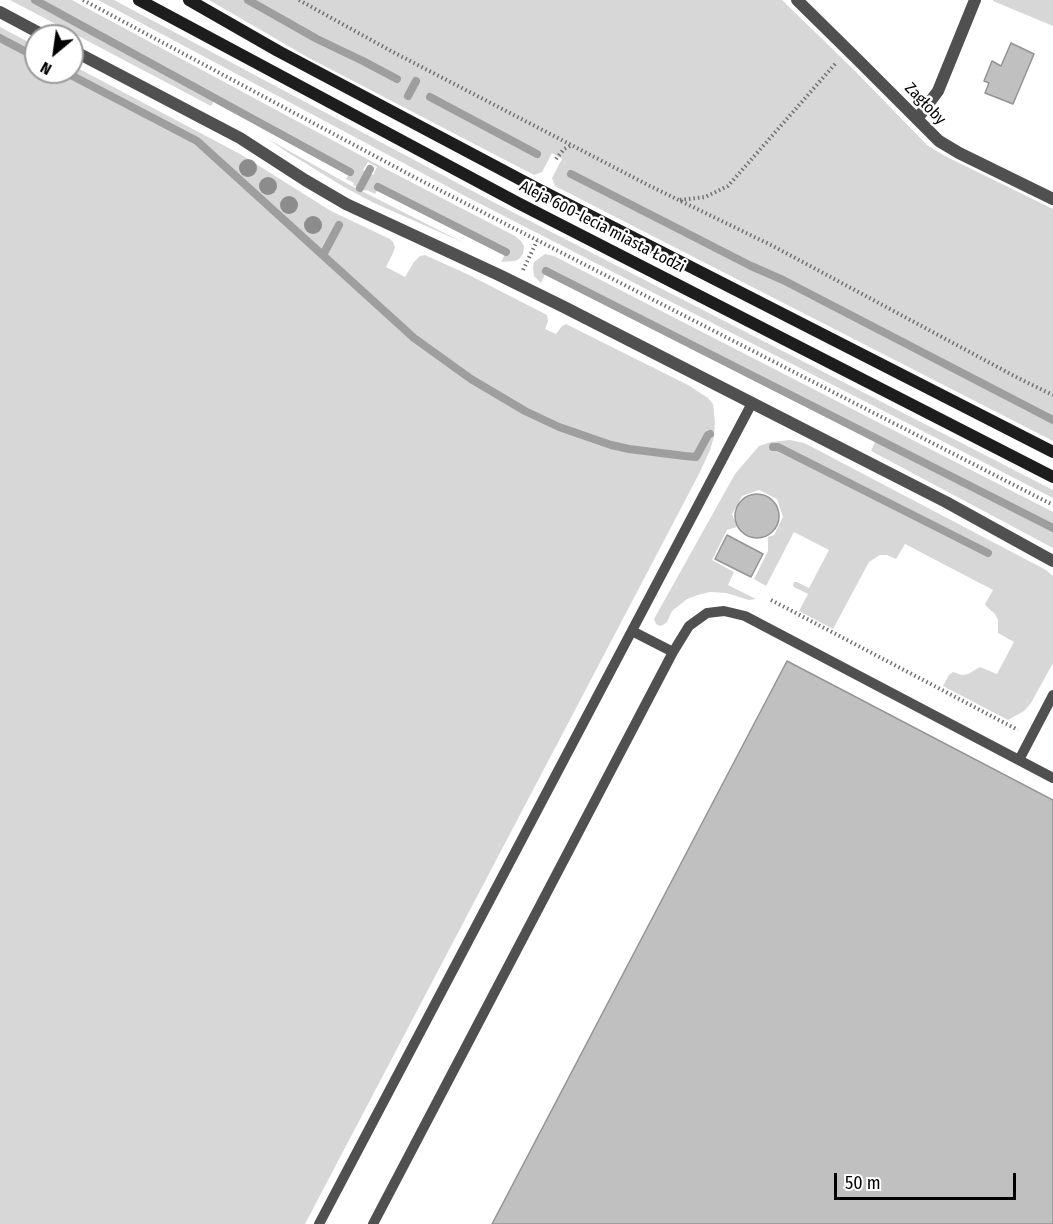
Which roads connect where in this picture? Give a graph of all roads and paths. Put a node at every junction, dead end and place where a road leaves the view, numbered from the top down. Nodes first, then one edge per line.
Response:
1 (83, 0) edge
2 (139, 0) edge
3 (189, 0) edge
4 (299, 0) edge
5 (797, 0) edge
6 (975, 0) edge
7 (0, 12) edge
8 (24, 25) edge
9 (848, 50) junction
10 (84, 56) edge
11 (917, 119) junction
12 (572, 145) junction
13 (556, 159) dead end
14 (1053, 199) edge
15 (679, 201) junction
16 (537, 241) junction
17 (516, 284) junction
18 (1053, 395) edge
19 (752, 403) junction
20 (1053, 452) edge
21 (1053, 477) edge
22 (1053, 505) edge
23 (1053, 561) edge
24 (771, 600) dead end
25 (632, 631) junction
26 (674, 652) junction
27 (1053, 695) edge
28 (1031, 737) junction
29 (1019, 760) junction
30 (1053, 778) edge
31 (319, 1224) edge
32 (373, 1224) edge

1 - 16 path
2 - 21 main road, Aleja 600-lecia miasta Łodzi
3 - 20 main road, Aleja 600-lecia miasta Łodzi
4 - 12 path
5 - 9 street, Zagłoby
6 - 11 street
7 - 8 street
9 - 11 street, Zagłoby
9 - 15 path
10 - 17 street
11 - 14 street, Zagłoby
12 - 13 path
12 - 15 path
15 - 18 path
16 - 17 path
16 - 22 path
17 - 19 street
19 - 23 street
19 - 25 lane
24 - 28 path
25 - 26 lane
25 - 31 lane
26 - 29 lane
26 - 32 lane
27 - 28 lane
28 - 29 lane
29 - 30 lane

